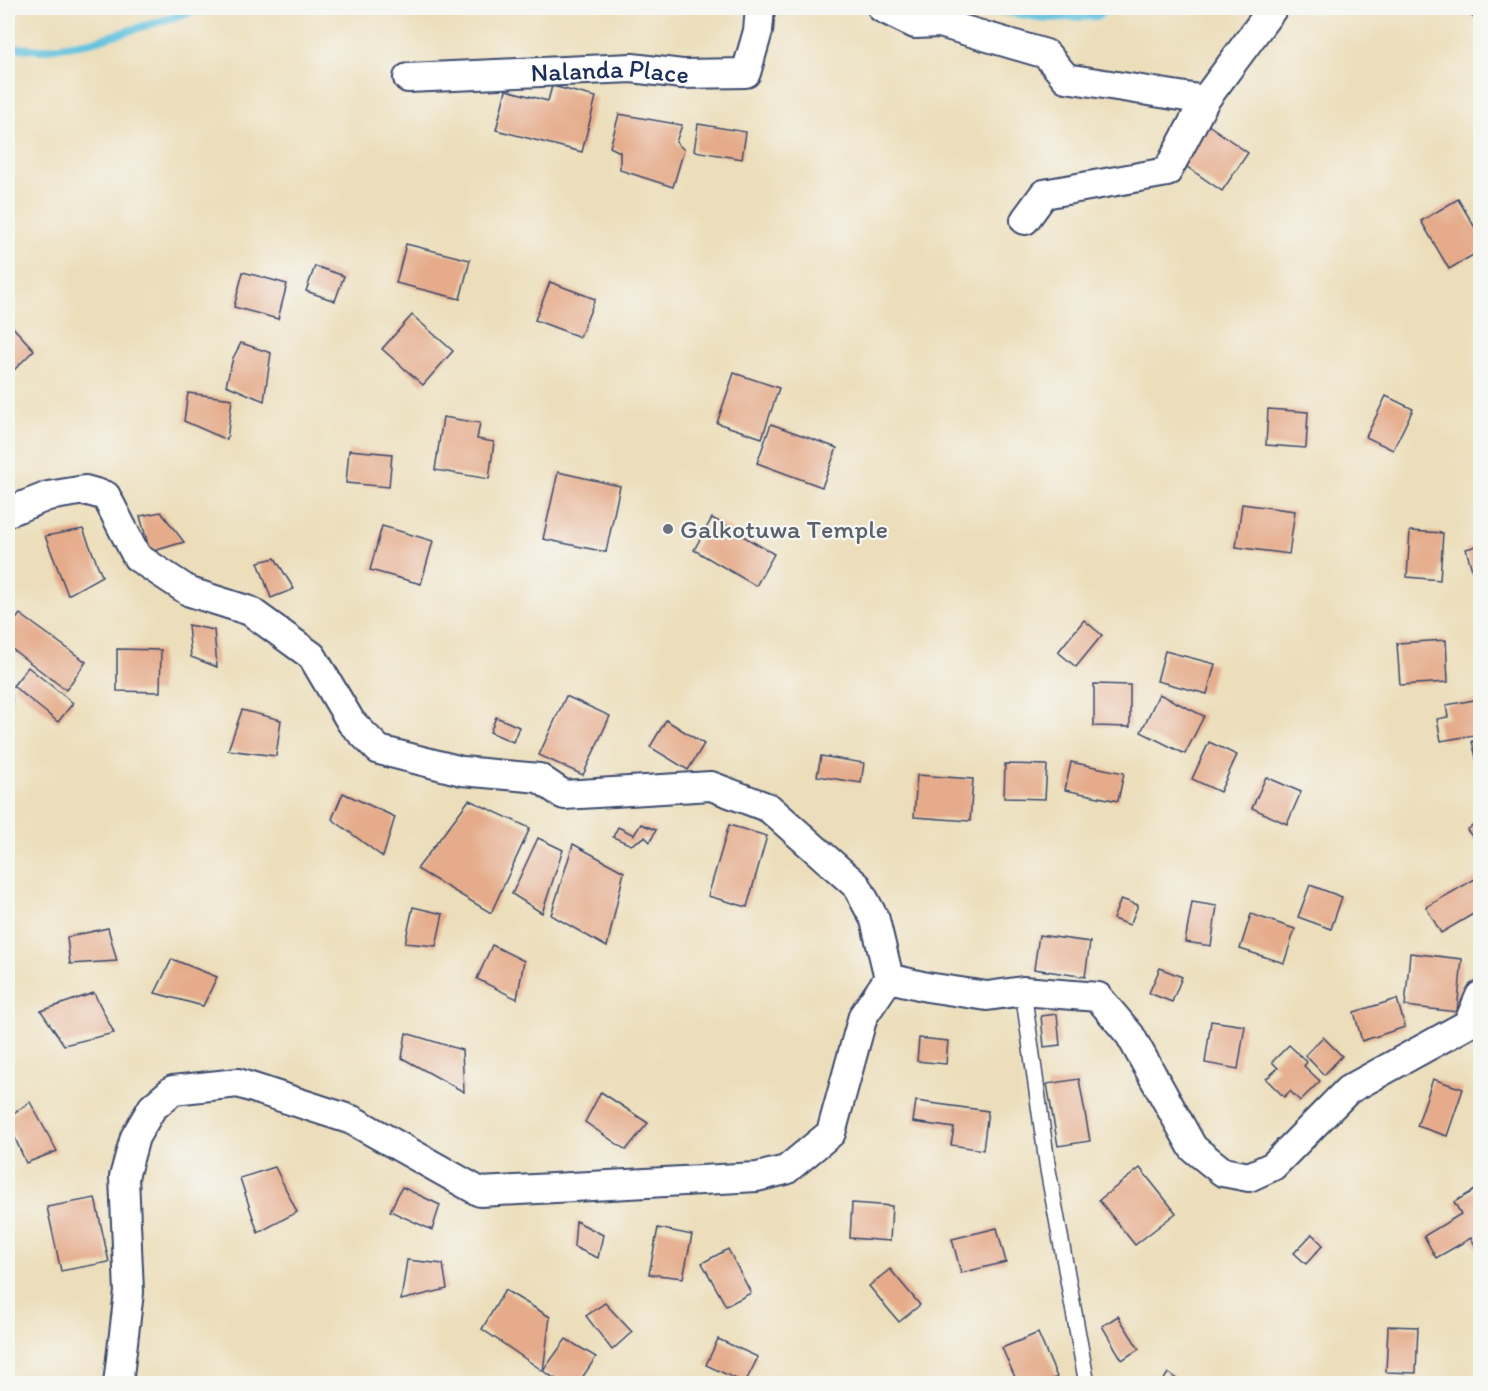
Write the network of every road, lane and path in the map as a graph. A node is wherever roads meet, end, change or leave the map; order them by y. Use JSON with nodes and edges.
{"nodes":[{"id":1,"x":760,"y":8,"type":"edge"},
{"id":2,"x":882,"y":8,"type":"edge"},
{"id":3,"x":1273,"y":8,"type":"edge"},
{"id":4,"x":408,"y":78,"type":"dead end"},
{"id":5,"x":1205,"y":100,"type":"junction"},
{"id":6,"x":1025,"y":220,"type":"dead end"},
{"id":7,"x":8,"y":512,"type":"edge"},
{"id":8,"x":889,"y":978,"type":"junction"},
{"id":9,"x":1023,"y":991,"type":"junction"},
{"id":10,"x":1480,"y":996,"type":"edge"},
{"id":11,"x":118,"y":1383,"type":"edge"},
{"id":12,"x":1087,"y":1383,"type":"edge"}],
"edges":[{"from":1,"to":4,"type":"street","name":"Nalanda Place"},
{"from":2,"to":5,"type":"street"},
{"from":3,"to":5,"type":"street"},
{"from":5,"to":6,"type":"street"},
{"from":7,"to":8,"type":"street"},
{"from":8,"to":9,"type":"street"},
{"from":8,"to":11,"type":"street"},
{"from":9,"to":10,"type":"street"},
{"from":9,"to":12,"type":"lane"}]}
